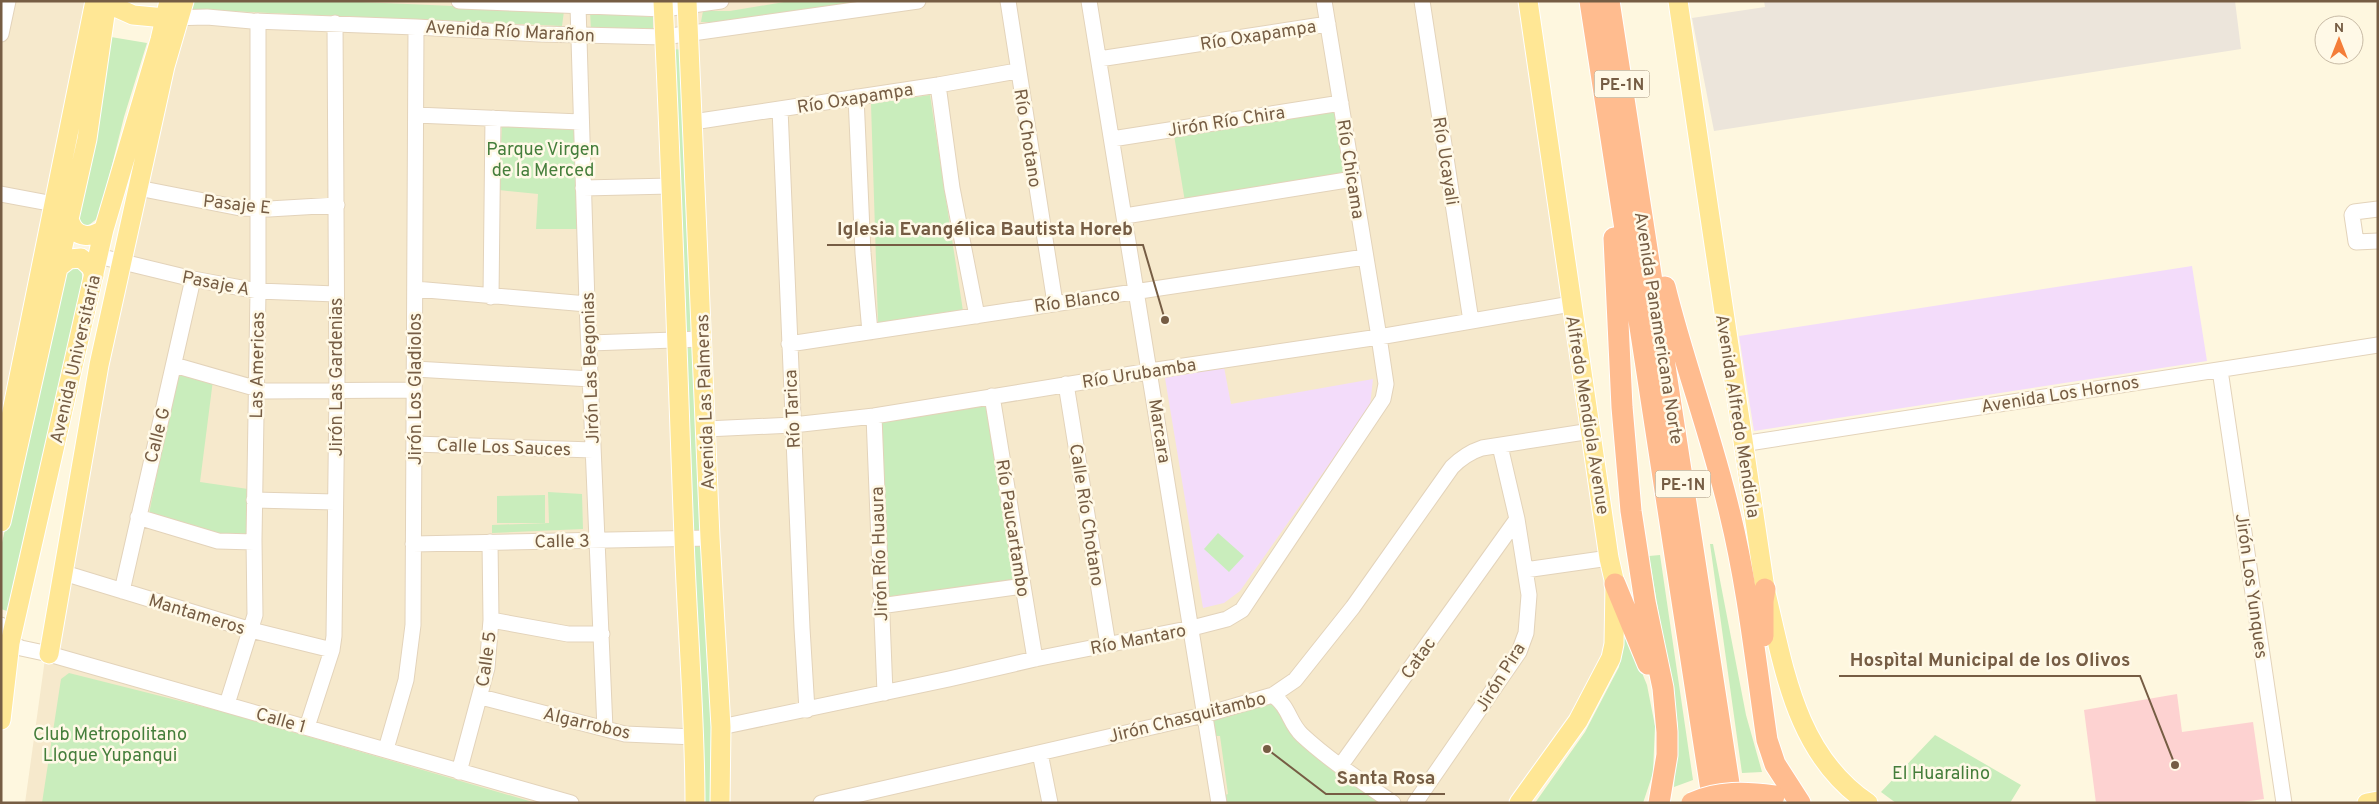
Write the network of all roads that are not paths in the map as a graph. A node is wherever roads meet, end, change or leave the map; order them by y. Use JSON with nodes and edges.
{"nodes":[{"id":1,"x":8,"y":1,"type":"edge"},
{"id":2,"x":459,"y":1,"type":"edge"},
{"id":3,"x":722,"y":1,"type":"edge"},
{"id":4,"x":918,"y":1,"type":"edge"},
{"id":5,"x":1008,"y":1,"type":"edge"},
{"id":6,"x":1089,"y":1,"type":"edge"},
{"id":7,"x":1324,"y":1,"type":"edge"},
{"id":8,"x":1422,"y":1,"type":"edge"},
{"id":9,"x":1528,"y":1,"type":"edge"},
{"id":10,"x":1590,"y":1,"type":"edge"},
{"id":11,"x":1609,"y":1,"type":"edge"},
{"id":12,"x":1678,"y":1,"type":"edge"},
{"id":13,"x":103,"y":2,"type":"edge"},
{"id":14,"x":687,"y":3,"type":"edge"},
{"id":15,"x":664,"y":5,"type":"edge"},
{"id":16,"x":578,"y":6,"type":"junction"},
{"id":17,"x":174,"y":9,"type":"edge"},
{"id":18,"x":258,"y":21,"type":"junction"},
{"id":19,"x":335,"y":23,"type":"junction"},
{"id":20,"x":1328,"y":24,"type":"junction"},
{"id":21,"x":416,"y":27,"type":"junction"},
{"id":22,"x":2,"y":31,"type":"edge"},
{"id":23,"x":688,"y":34,"type":"junction"},
{"id":24,"x":579,"y":35,"type":"junction"},
{"id":25,"x":664,"y":37,"type":"junction"},
{"id":26,"x":1099,"y":59,"type":"junction"},
{"id":27,"x":1017,"y":71,"type":"junction"},
{"id":28,"x":938,"y":85,"type":"junction"},
{"id":29,"x":856,"y":98,"type":"junction"},
{"id":30,"x":1340,"y":103,"type":"junction"},
{"id":31,"x":780,"y":109,"type":"junction"},
{"id":32,"x":416,"y":115,"type":"junction"},
{"id":33,"x":493,"y":118,"type":"junction"},
{"id":34,"x":581,"y":122,"type":"junction"},
{"id":35,"x":693,"y":122,"type":"junction"},
{"id":36,"x":141,"y":132,"type":"junction"},
{"id":37,"x":87,"y":139,"type":"junction"},
{"id":38,"x":1112,"y":139,"type":"junction"},
{"id":39,"x":1634,"y":166,"type":"junction"},
{"id":40,"x":1617,"y":178,"type":"junction"},
{"id":41,"x":1353,"y":179,"type":"junction"},
{"id":42,"x":671,"y":186,"type":"junction"},
{"id":43,"x":138,"y":188,"type":"junction"},
{"id":44,"x":584,"y":188,"type":"junction"},
{"id":45,"x":1,"y":194,"type":"edge"},
{"id":46,"x":54,"y":204,"type":"junction"},
{"id":47,"x":337,"y":205,"type":"junction"},
{"id":48,"x":258,"y":209,"type":"junction"},
{"id":49,"x":2378,"y":209,"type":"edge"},
{"id":50,"x":1124,"y":216,"type":"junction"},
{"id":51,"x":70,"y":222,"type":"junction"},
{"id":52,"x":104,"y":229,"type":"junction"},
{"id":53,"x":56,"y":240,"type":"junction"},
{"id":54,"x":2378,"y":241,"type":"edge"},
{"id":55,"x":1365,"y":257,"type":"junction"},
{"id":56,"x":122,"y":262,"type":"junction"},
{"id":57,"x":60,"y":266,"type":"junction"},
{"id":58,"x":96,"y":266,"type":"junction"},
{"id":59,"x":194,"y":279,"type":"junction"},
{"id":60,"x":415,"y":289,"type":"junction"},
{"id":61,"x":258,"y":291,"type":"junction"},
{"id":62,"x":1137,"y":292,"type":"junction"},
{"id":63,"x":336,"y":294,"type":"junction"},
{"id":64,"x":491,"y":296,"type":"junction"},
{"id":65,"x":1055,"y":303,"type":"junction"},
{"id":66,"x":587,"y":304,"type":"junction"},
{"id":67,"x":1571,"y":304,"type":"junction"},
{"id":68,"x":977,"y":316,"type":"junction"},
{"id":69,"x":1471,"y":321,"type":"junction"},
{"id":70,"x":870,"y":332,"type":"junction"},
{"id":71,"x":1379,"y":337,"type":"junction"},
{"id":72,"x":702,"y":339,"type":"junction"},
{"id":73,"x":678,"y":340,"type":"junction"},
{"id":74,"x":590,"y":343,"type":"junction"},
{"id":75,"x":789,"y":344,"type":"junction"},
{"id":76,"x":2378,"y":345,"type":"edge"},
{"id":77,"x":174,"y":365,"type":"junction"},
{"id":78,"x":415,"y":370,"type":"junction"},
{"id":79,"x":2220,"y":370,"type":"junction"},
{"id":80,"x":1150,"y":371,"type":"junction"},
{"id":81,"x":591,"y":379,"type":"junction"},
{"id":82,"x":1066,"y":384,"type":"junction"},
{"id":83,"x":256,"y":389,"type":"junction"},
{"id":84,"x":337,"y":390,"type":"junction"},
{"id":85,"x":414,"y":390,"type":"junction"},
{"id":86,"x":992,"y":396,"type":"junction"},
{"id":87,"x":874,"y":416,"type":"junction"},
{"id":88,"x":793,"y":425,"type":"junction"},
{"id":89,"x":706,"y":429,"type":"junction"},
{"id":90,"x":1590,"y":431,"type":"junction"},
{"id":91,"x":415,"y":444,"type":"junction"},
{"id":92,"x":1742,"y":444,"type":"junction"},
{"id":93,"x":3,"y":446,"type":"edge"},
{"id":94,"x":1500,"y":446,"type":"junction"},
{"id":95,"x":593,"y":450,"type":"junction"},
{"id":96,"x":1,"y":466,"type":"edge"},
{"id":97,"x":254,"y":500,"type":"junction"},
{"id":98,"x":335,"y":502,"type":"junction"},
{"id":99,"x":138,"y":517,"type":"junction"},
{"id":100,"x":1517,"y":519,"type":"junction"},
{"id":101,"x":1,"y":522,"type":"edge"},
{"id":102,"x":710,"y":538,"type":"junction"},
{"id":103,"x":684,"y":539,"type":"junction"},
{"id":104,"x":597,"y":540,"type":"junction"},
{"id":105,"x":254,"y":542,"type":"junction"},
{"id":106,"x":490,"y":542,"type":"junction"},
{"id":107,"x":413,"y":544,"type":"junction"},
{"id":108,"x":1494,"y":551,"type":"junction"},
{"id":109,"x":1609,"y":558,"type":"junction"},
{"id":110,"x":1524,"y":565,"type":"junction"},
{"id":111,"x":64,"y":574,"type":"junction"},
{"id":112,"x":1615,"y":584,"type":"junction"},
{"id":113,"x":1023,"y":586,"type":"junction"},
{"id":114,"x":1765,"y":589,"type":"junction"},
{"id":115,"x":122,"y":592,"type":"junction"},
{"id":116,"x":880,"y":606,"type":"junction"},
{"id":117,"x":491,"y":620,"type":"junction"},
{"id":118,"x":1,"y":625,"type":"edge"},
{"id":119,"x":1192,"y":628,"type":"junction"},
{"id":120,"x":252,"y":630,"type":"junction"},
{"id":121,"x":602,"y":634,"type":"junction"},
{"id":122,"x":10,"y":643,"type":"junction"},
{"id":123,"x":1108,"y":645,"type":"junction"},
{"id":124,"x":332,"y":650,"type":"junction"},
{"id":125,"x":49,"y":654,"type":"junction"},
{"id":126,"x":1035,"y":659,"type":"junction"},
{"id":127,"x":1663,"y":688,"type":"junction"},
{"id":128,"x":885,"y":693,"type":"junction"},
{"id":129,"x":1760,"y":694,"type":"junction"},
{"id":130,"x":1272,"y":696,"type":"junction"},
{"id":131,"x":481,"y":697,"type":"junction"},
{"id":132,"x":227,"y":704,"type":"junction"},
{"id":133,"x":807,"y":710,"type":"junction"},
{"id":134,"x":1204,"y":715,"type":"junction"},
{"id":135,"x":1,"y":720,"type":"edge"},
{"id":136,"x":721,"y":727,"type":"junction"},
{"id":137,"x":307,"y":728,"type":"junction"},
{"id":138,"x":605,"y":730,"type":"junction"},
{"id":139,"x":695,"y":737,"type":"junction"},
{"id":140,"x":386,"y":749,"type":"junction"},
{"id":141,"x":1040,"y":753,"type":"junction"},
{"id":142,"x":1341,"y":765,"type":"junction"},
{"id":143,"x":459,"y":772,"type":"junction"},
{"id":144,"x":1783,"y":799,"type":"edge"},
{"id":145,"x":2378,"y":801,"type":"edge"},
{"id":146,"x":571,"y":803,"type":"edge"},
{"id":147,"x":696,"y":803,"type":"edge"},
{"id":148,"x":720,"y":803,"type":"edge"},
{"id":149,"x":821,"y":803,"type":"edge"},
{"id":150,"x":1050,"y":803,"type":"edge"},
{"id":151,"x":1219,"y":803,"type":"edge"},
{"id":152,"x":1393,"y":803,"type":"edge"},
{"id":153,"x":1415,"y":803,"type":"edge"},
{"id":154,"x":1520,"y":803,"type":"edge"},
{"id":155,"x":1659,"y":803,"type":"edge"},
{"id":156,"x":1692,"y":803,"type":"edge"},
{"id":157,"x":1713,"y":803,"type":"edge"},
{"id":158,"x":1732,"y":803,"type":"edge"},
{"id":159,"x":1800,"y":803,"type":"edge"},
{"id":160,"x":1868,"y":803,"type":"edge"},
{"id":161,"x":2284,"y":803,"type":"edge"},
{"id":162,"x":2367,"y":803,"type":"edge"}],
"edges":[{"from":1,"to":22,"type":"street"},
{"from":2,"to":16,"type":"street","name":"Avenida Río Marañon"},
{"from":3,"to":14,"type":"street","name":"Avenida Río Marañon"},
{"from":4,"to":23,"type":"street","name":"Avenida Río Marañon"},
{"from":5,"to":27,"type":"street","name":"Río Chotano"},
{"from":6,"to":26,"type":"street","name":"Marcara"},
{"from":7,"to":20,"type":"street","name":"Río Chicama"},
{"from":8,"to":69,"type":"street","name":"Río Ucayali"},
{"from":9,"to":67,"type":"main road","name":"Alfredo Mendiola Avenue"},
{"from":10,"to":40,"type":"highway","name":"Avenida Panamericana Norte","number":"PE-1N"},
{"from":11,"to":39,"type":"highway","name":"Avenida Panamericana Norte","number":"PE-1N"},
{"from":12,"to":92,"type":"main road","name":"Avenida Alfredo Mendiola"},
{"from":13,"to":17,"type":"main road","name":"Avenida Río Marañon"},
{"from":13,"to":37,"type":"main road","name":"Avenida Universitaria"},
{"from":13,"to":46,"type":"main road","name":"Avenida Universitaria"},
{"from":14,"to":15,"type":"street","name":"Avenida Río Marañon"},
{"from":14,"to":23,"type":"main road","name":"Avenida Las Palmeras"},
{"from":15,"to":16,"type":"street","name":"Avenida Río Marañon"},
{"from":15,"to":25,"type":"main road","name":"Avenida Las Palmeras"},
{"from":16,"to":24,"type":"street","name":"Jirón Las Begonias"},
{"from":17,"to":18,"type":"street","name":"Avenida Río Marañon"},
{"from":17,"to":36,"type":"main road","name":"Avenida Universitaria"},
{"from":18,"to":19,"type":"street","name":"Avenida Río Marañon"},
{"from":18,"to":48,"type":"street","name":"Las Americas"},
{"from":19,"to":21,"type":"street","name":"Avenida Río Marañon"},
{"from":19,"to":47,"type":"street","name":"Jirón Las Gardenias"},
{"from":20,"to":26,"type":"street","name":"Río Oxapampa"},
{"from":20,"to":30,"type":"street","name":"Río Chicama"},
{"from":21,"to":24,"type":"street","name":"Avenida Río Marañon"},
{"from":21,"to":32,"type":"street","name":"Jirón Los Gladiolos"},
{"from":23,"to":25,"type":"street","name":"Avenida Río Marañon"},
{"from":23,"to":35,"type":"main road","name":"Avenida Las Palmeras"},
{"from":24,"to":25,"type":"street","name":"Avenida Río Marañon"},
{"from":24,"to":34,"type":"street","name":"Jirón Las Begonias"},
{"from":25,"to":42,"type":"main road","name":"Avenida Las Palmeras"},
{"from":26,"to":38,"type":"street","name":"Marcara"},
{"from":27,"to":28,"type":"street","name":"Río Oxapampa"},
{"from":27,"to":65,"type":"street","name":"Río Chotano"},
{"from":28,"to":29,"type":"street","name":"Río Oxapampa"},
{"from":28,"to":68,"type":"street"},
{"from":29,"to":31,"type":"street","name":"Río Oxapampa"},
{"from":29,"to":70,"type":"street"},
{"from":30,"to":38,"type":"street","name":"Jirón Río Chira"},
{"from":30,"to":41,"type":"street","name":"Río Chicama"},
{"from":31,"to":35,"type":"street","name":"Río Oxapampa"},
{"from":31,"to":75,"type":"street","name":"Río Tarica"},
{"from":32,"to":33,"type":"street"},
{"from":32,"to":60,"type":"street","name":"Jirón Los Gladiolos"},
{"from":33,"to":34,"type":"street"},
{"from":33,"to":64,"type":"street"},
{"from":34,"to":44,"type":"street","name":"Jirón Las Begonias"},
{"from":35,"to":72,"type":"main road","name":"Avenida Las Palmeras"},
{"from":36,"to":43,"type":"main road","name":"Avenida Universitaria"},
{"from":36,"to":52,"type":"main road","name":"Avenida Universitaria"},
{"from":37,"to":46,"type":"main road"},
{"from":37,"to":51,"type":"main road","name":"Avenida Universitaria"},
{"from":38,"to":50,"type":"street","name":"Marcara"},
{"from":39,"to":129,"type":"highway"},
{"from":39,"to":158,"type":"highway","name":"Avenida Panamericana Norte","number":"PE-1N"},
{"from":40,"to":127,"type":"highway"},
{"from":40,"to":157,"type":"highway","name":"Avenida Panamericana Norte","number":"PE-1N"},
{"from":41,"to":50,"type":"street"},
{"from":41,"to":55,"type":"street","name":"Río Chicama"},
{"from":42,"to":44,"type":"street"},
{"from":42,"to":73,"type":"main road","name":"Avenida Las Palmeras"},
{"from":43,"to":48,"type":"street","name":"Pasaje E"},
{"from":43,"to":56,"type":"main road","name":"Avenida Universitaria"},
{"from":44,"to":66,"type":"street","name":"Jirón Las Begonias"},
{"from":45,"to":46,"type":"street"},
{"from":46,"to":53,"type":"main road","name":"Avenida Universitaria"},
{"from":47,"to":48,"type":"street","name":"Pasaje E"},
{"from":47,"to":63,"type":"street","name":"Jirón Las Gardenias"},
{"from":48,"to":61,"type":"street","name":"Las Americas"},
{"from":49,"to":54,"type":"street"},
{"from":50,"to":62,"type":"street","name":"Marcara"},
{"from":51,"to":52,"type":"main road"},
{"from":51,"to":53,"type":"main road","name":"Avenida Universitaria"},
{"from":52,"to":58,"type":"main road","name":"Avenida Universitaria"},
{"from":53,"to":57,"type":"main road","name":"Avenida Universitaria"},
{"from":53,"to":93,"type":"main road","name":"Avenida Universitaria"},
{"from":55,"to":62,"type":"street","name":"Río Blanco"},
{"from":55,"to":71,"type":"street","name":"Río Chicama"},
{"from":56,"to":58,"type":"street","name":"Pasaje A"},
{"from":56,"to":59,"type":"street","name":"Pasaje A"},
{"from":56,"to":111,"type":"main road","name":"Avenida Universitaria"},
{"from":57,"to":58,"type":"main road"},
{"from":57,"to":101,"type":"main road","name":"Avenida Universitaria"},
{"from":58,"to":122,"type":"main road","name":"Avenida Universitaria"},
{"from":59,"to":61,"type":"street","name":"Pasaje A"},
{"from":59,"to":77,"type":"street","name":"Calle G"},
{"from":60,"to":64,"type":"street"},
{"from":60,"to":78,"type":"street","name":"Jirón Los Gladiolos"},
{"from":61,"to":63,"type":"street","name":"Pasaje A"},
{"from":61,"to":83,"type":"street","name":"Las Americas"},
{"from":62,"to":65,"type":"street","name":"Río Blanco"},
{"from":62,"to":80,"type":"street","name":"Marcara"},
{"from":63,"to":84,"type":"street","name":"Jirón Las Gardenias"},
{"from":64,"to":66,"type":"street"},
{"from":65,"to":68,"type":"street","name":"Río Blanco"},
{"from":66,"to":74,"type":"street","name":"Jirón Las Begonias"},
{"from":67,"to":69,"type":"street","name":"Río Urubamba"},
{"from":67,"to":90,"type":"main road","name":"Alfredo Mendiola Avenue"},
{"from":68,"to":70,"type":"street","name":"Río Blanco"},
{"from":69,"to":71,"type":"street","name":"Río Urubamba"},
{"from":70,"to":75,"type":"street","name":"Río Blanco"},
{"from":71,"to":80,"type":"street","name":"Río Urubamba"},
{"from":71,"to":119,"type":"street","name":"Río Mantaro"},
{"from":72,"to":73,"type":"street"},
{"from":72,"to":89,"type":"main road","name":"Avenida Las Palmeras"},
{"from":73,"to":74,"type":"street"},
{"from":73,"to":103,"type":"main road","name":"Avenida Las Palmeras"},
{"from":74,"to":81,"type":"street","name":"Jirón Las Begonias"},
{"from":75,"to":88,"type":"street","name":"Río Tarica"},
{"from":76,"to":79,"type":"street","name":"Avenida Los Hornos"},
{"from":77,"to":83,"type":"street"},
{"from":77,"to":99,"type":"street","name":"Calle G"},
{"from":78,"to":81,"type":"street"},
{"from":78,"to":85,"type":"street","name":"Jirón Los Gladiolos"},
{"from":79,"to":92,"type":"street","name":"Avenida Los Hornos"},
{"from":79,"to":161,"type":"street","name":"Jirón Los Yunques"},
{"from":80,"to":82,"type":"street","name":"Río Urubamba"},
{"from":80,"to":119,"type":"street","name":"Marcara"},
{"from":81,"to":95,"type":"street","name":"Jirón Las Begonias"},
{"from":82,"to":86,"type":"street","name":"Río Urubamba"},
{"from":82,"to":123,"type":"street","name":"Calle Río Chotano"},
{"from":83,"to":84,"type":"street"},
{"from":83,"to":97,"type":"street","name":"Las Americas"},
{"from":84,"to":85,"type":"street"},
{"from":84,"to":98,"type":"street","name":"Jirón Las Gardenias"},
{"from":85,"to":91,"type":"street","name":"Jirón Los Gladiolos"},
{"from":86,"to":87,"type":"street","name":"Río Urubamba"},
{"from":86,"to":113,"type":"street","name":"Río Paucartambo"},
{"from":87,"to":88,"type":"street","name":"Río Urubamba"},
{"from":87,"to":116,"type":"street","name":"Jirón Río Huaura"},
{"from":88,"to":89,"type":"street","name":"Río Urubamba"},
{"from":88,"to":133,"type":"street","name":"Río Tarica"},
{"from":89,"to":102,"type":"main road","name":"Avenida Las Palmeras"},
{"from":90,"to":94,"type":"street","name":"Jirón Chasquitambo"},
{"from":90,"to":109,"type":"main road","name":"Alfredo Mendiola Avenue"},
{"from":91,"to":95,"type":"street","name":"Calle Los Sauces"},
{"from":91,"to":107,"type":"street","name":"Jirón Los Gladiolos"},
{"from":92,"to":114,"type":"main road","name":"Avenida Alfredo Mendiola"},
{"from":93,"to":96,"type":"main road","name":"Avenida Universitaria"},
{"from":94,"to":100,"type":"street","name":"Jirón Pira"},
{"from":94,"to":130,"type":"street","name":"Jirón Chasquitambo"},
{"from":95,"to":104,"type":"street","name":"Jirón Las Begonias"},
{"from":97,"to":98,"type":"street"},
{"from":97,"to":105,"type":"street","name":"Las Americas"},
{"from":98,"to":124,"type":"street","name":"Jirón Las Gardenias"},
{"from":99,"to":105,"type":"street"},
{"from":99,"to":115,"type":"street","name":"Calle G"},
{"from":100,"to":108,"type":"street","name":"Catac"},
{"from":100,"to":110,"type":"street","name":"Jirón Pira"},
{"from":102,"to":103,"type":"street","name":"Calle 3"},
{"from":102,"to":136,"type":"main road","name":"Avenida Las Palmeras"},
{"from":103,"to":104,"type":"street","name":"Calle 3"},
{"from":103,"to":139,"type":"main road","name":"Avenida Las Palmeras"},
{"from":104,"to":106,"type":"street","name":"Calle 3"},
{"from":104,"to":121,"type":"street","name":"Jirón Las Begonias"},
{"from":105,"to":120,"type":"street","name":"Las Americas"},
{"from":106,"to":107,"type":"street","name":"Calle 3"},
{"from":106,"to":117,"type":"street","name":"Calle 5"},
{"from":107,"to":140,"type":"street","name":"Jirón Los Gladiolos"},
{"from":108,"to":110,"type":"street"},
{"from":108,"to":142,"type":"street","name":"Catac"},
{"from":109,"to":110,"type":"street"},
{"from":109,"to":112,"type":"main road","name":"Alfredo Mendiola Avenue"},
{"from":110,"to":153,"type":"street","name":"Jirón Pira"},
{"from":111,"to":115,"type":"street","name":"Mantameros"},
{"from":111,"to":125,"type":"main road","name":"Avenida Universitaria"},
{"from":112,"to":127,"type":"highway"},
{"from":112,"to":154,"type":"main road","name":"Alfredo Mendiola Avenue"},
{"from":113,"to":116,"type":"street"},
{"from":113,"to":126,"type":"street","name":"Río Paucartambo"},
{"from":114,"to":129,"type":"highway"},
{"from":114,"to":160,"type":"main road","name":"Avenida Alfredo Mendiola"},
{"from":115,"to":120,"type":"street","name":"Mantameros"},
{"from":116,"to":128,"type":"street","name":"Jirón Río Huaura"},
{"from":117,"to":121,"type":"street"},
{"from":117,"to":131,"type":"street","name":"Calle 5"},
{"from":118,"to":122,"type":"street"},
{"from":119,"to":123,"type":"street","name":"Río Mantaro"},
{"from":119,"to":134,"type":"street","name":"Marcara"},
{"from":120,"to":124,"type":"street","name":"Mantameros"},
{"from":120,"to":132,"type":"street","name":"Las Americas"},
{"from":121,"to":138,"type":"street","name":"Jirón Las Begonias"},
{"from":122,"to":125,"type":"street","name":"Calle 1"},
{"from":122,"to":135,"type":"main road","name":"Avenida Universitaria"},
{"from":123,"to":126,"type":"street","name":"Río Mantaro"},
{"from":124,"to":137,"type":"street","name":"Jirón Las Gardenias"},
{"from":125,"to":132,"type":"street","name":"Calle 1"},
{"from":126,"to":128,"type":"street","name":"Río Mantaro"},
{"from":127,"to":155,"type":"highway"},
{"from":128,"to":133,"type":"street","name":"Río Mantaro"},
{"from":129,"to":159,"type":"highway"},
{"from":130,"to":134,"type":"street","name":"Jirón Chasquitambo"},
{"from":130,"to":142,"type":"street"},
{"from":131,"to":138,"type":"street","name":"Algarrobos"},
{"from":131,"to":143,"type":"street","name":"Calle 5"},
{"from":132,"to":137,"type":"street","name":"Calle 1"},
{"from":133,"to":136,"type":"street","name":"Río Mantaro"},
{"from":134,"to":141,"type":"street","name":"Jirón Chasquitambo"},
{"from":134,"to":151,"type":"street","name":"Marcara"},
{"from":136,"to":148,"type":"main road","name":"Avenida Las Palmeras"},
{"from":137,"to":140,"type":"street","name":"Calle 1"},
{"from":138,"to":139,"type":"street","name":"Algarrobos"},
{"from":139,"to":147,"type":"main road","name":"Avenida Las Palmeras"},
{"from":140,"to":143,"type":"street","name":"Calle 1"},
{"from":141,"to":149,"type":"street","name":"Jirón Chasquitambo"},
{"from":141,"to":150,"type":"street"},
{"from":142,"to":152,"type":"street"},
{"from":143,"to":146,"type":"street","name":"Calle 1"},
{"from":144,"to":156,"type":"highway","bridge":true},
{"from":145,"to":162,"type":"main road"}]}
